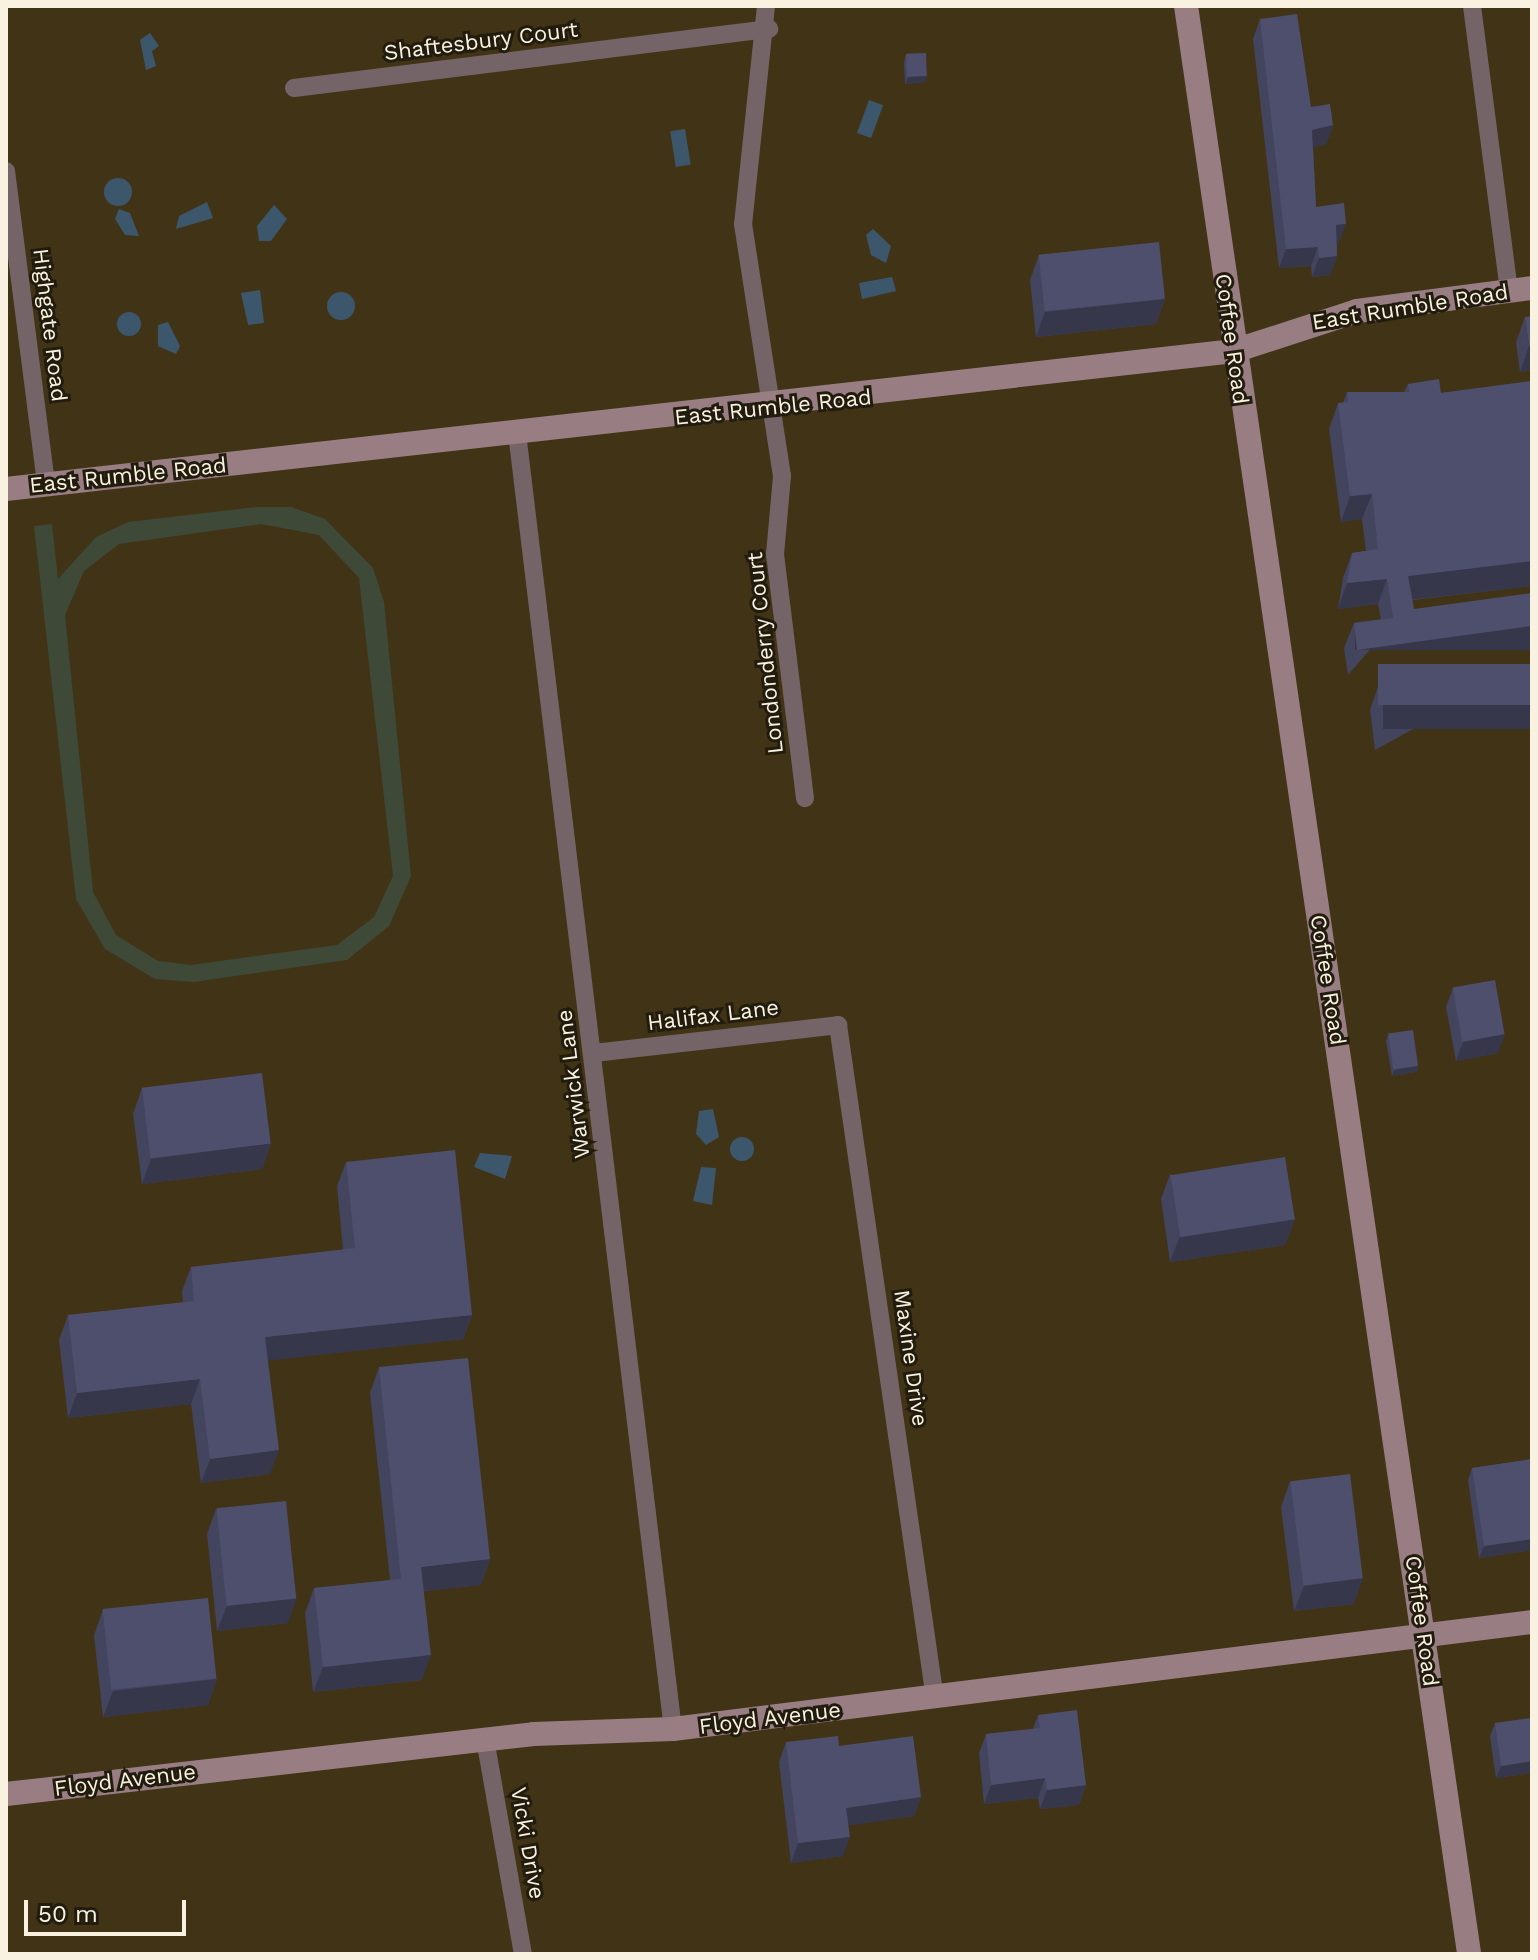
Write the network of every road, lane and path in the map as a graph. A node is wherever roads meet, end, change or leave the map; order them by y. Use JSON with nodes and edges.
{"nodes":[{"id":1,"x":766,"y":6,"type":"edge"},
{"id":2,"x":1186,"y":6,"type":"edge"},
{"id":3,"x":1472,"y":6,"type":"edge"},
{"id":4,"x":769,"y":29,"type":"junction"},
{"id":5,"x":294,"y":88,"type":"dead end"},
{"id":6,"x":6,"y":171,"type":"edge"},
{"id":7,"x":1521,"y":290,"type":"edge"},
{"id":8,"x":1234,"y":351,"type":"junction"},
{"id":9,"x":771,"y":408,"type":"junction"},
{"id":10,"x":517,"y":433,"type":"junction"},
{"id":11,"x":46,"y":484,"type":"junction"},
{"id":12,"x":6,"y":489,"type":"edge"},
{"id":13,"x":805,"y":798,"type":"dead end"},
{"id":14,"x":838,"y":1025,"type":"joint"},
{"id":15,"x":594,"y":1053,"type":"junction"},
{"id":16,"x":1532,"y":1622,"type":"edge"},
{"id":17,"x":1423,"y":1634,"type":"junction"},
{"id":18,"x":935,"y":1699,"type":"junction"},
{"id":19,"x":673,"y":1729,"type":"junction"},
{"id":20,"x":485,"y":1739,"type":"junction"},
{"id":21,"x":6,"y":1794,"type":"edge"},
{"id":22,"x":523,"y":1954,"type":"edge"},
{"id":23,"x":1469,"y":1954,"type":"edge"}],
"edges":[{"from":1,"to":4,"type":"street","name":"Londonderry Court"},
{"from":2,"to":8,"type":"street","name":"Coffee Road"},
{"from":3,"to":7,"type":"street"},
{"from":4,"to":5,"type":"street","name":"Shaftesbury Court"},
{"from":4,"to":9,"type":"street","name":"Londonderry Court"},
{"from":6,"to":11,"type":"street","name":"Highgate Road"},
{"from":7,"to":8,"type":"street","name":"East Rumble Road"},
{"from":8,"to":9,"type":"street","name":"East Rumble Road"},
{"from":8,"to":17,"type":"street","name":"Coffee Road"},
{"from":9,"to":10,"type":"street","name":"East Rumble Road"},
{"from":9,"to":13,"type":"street","name":"Londonderry Court"},
{"from":10,"to":11,"type":"street","name":"East Rumble Road"},
{"from":10,"to":15,"type":"street","name":"Warwick Lane"},
{"from":11,"to":12,"type":"street","name":"East Rumble Road"},
{"from":14,"to":15,"type":"street","name":"Halifax Lane"},
{"from":14,"to":18,"type":"street","name":"Maxine Drive"},
{"from":15,"to":19,"type":"street","name":"Warwick Lane"},
{"from":16,"to":17,"type":"street","name":"Floyd Avenue"},
{"from":17,"to":18,"type":"street","name":"Floyd Avenue"},
{"from":17,"to":23,"type":"street","name":"Coffee Road"},
{"from":18,"to":19,"type":"street","name":"Floyd Avenue"},
{"from":19,"to":20,"type":"street","name":"Floyd Avenue"},
{"from":20,"to":21,"type":"street","name":"Floyd Avenue"},
{"from":20,"to":22,"type":"street","name":"Vicki Drive"}]}
